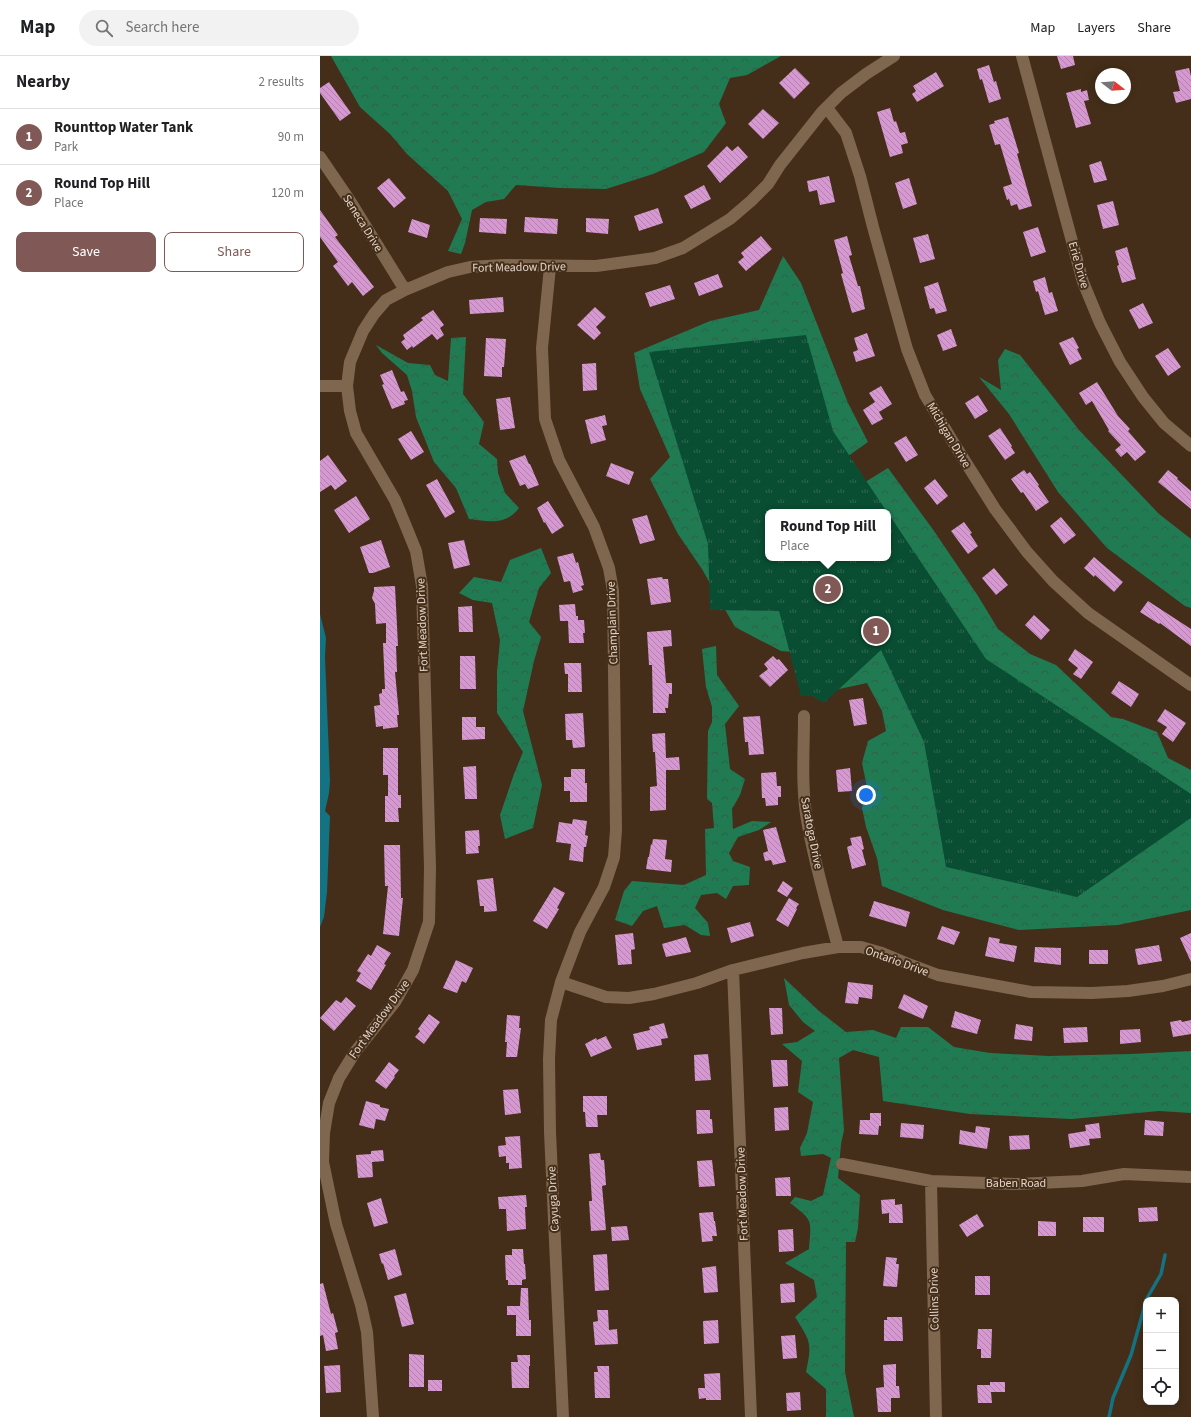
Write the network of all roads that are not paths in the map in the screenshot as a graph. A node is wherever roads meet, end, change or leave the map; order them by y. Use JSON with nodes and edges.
{"nodes":[{"id":1,"x":894,"y":56,"type":"edge"},
{"id":2,"x":1022,"y":56,"type":"edge"},
{"id":3,"x":827,"y":108,"type":"junction"},
{"id":4,"x":320,"y":156,"type":"edge"},
{"id":5,"x":550,"y":266,"type":"junction"},
{"id":6,"x":404,"y":290,"type":"junction"},
{"id":7,"x":320,"y":386,"type":"edge"},
{"id":8,"x":347,"y":386,"type":"junction"},
{"id":9,"x":1191,"y":446,"type":"edge"},
{"id":10,"x":1191,"y":685,"type":"edge"},
{"id":11,"x":804,"y":716,"type":"dead end"},
{"id":12,"x":838,"y":947,"type":"junction"},
{"id":13,"x":733,"y":970,"type":"junction"},
{"id":14,"x":1191,"y":979,"type":"edge"},
{"id":15,"x":561,"y":982,"type":"junction"},
{"id":16,"x":842,"y":1164,"type":"dead end"},
{"id":17,"x":1191,"y":1177,"type":"edge"},
{"id":18,"x":931,"y":1180,"type":"junction"},
{"id":19,"x":373,"y":1417,"type":"edge"},
{"id":20,"x":563,"y":1417,"type":"edge"},
{"id":21,"x":751,"y":1417,"type":"edge"},
{"id":22,"x":936,"y":1417,"type":"edge"}],
"edges":[{"from":1,"to":3,"type":"street","name":"Fort Meadow Drive"},
{"from":2,"to":9,"type":"street","name":"Erie Drive"},
{"from":3,"to":5,"type":"street","name":"Fort Meadow Drive"},
{"from":3,"to":10,"type":"street","name":"Michigan Drive"},
{"from":4,"to":6,"type":"street","name":"Seneca Drive"},
{"from":5,"to":6,"type":"street","name":"Fort Meadow Drive"},
{"from":5,"to":15,"type":"street","name":"Champlain Drive"},
{"from":6,"to":8,"type":"street","name":"Fort Meadow Drive"},
{"from":7,"to":8,"type":"street"},
{"from":8,"to":19,"type":"street","name":"Fort Meadow Drive"},
{"from":11,"to":12,"type":"street","name":"Saratoga Drive"},
{"from":12,"to":13,"type":"street","name":"Ontario Drive"},
{"from":12,"to":14,"type":"street","name":"Ontario Drive"},
{"from":13,"to":15,"type":"street","name":"Ontario Drive"},
{"from":13,"to":21,"type":"street","name":"Fort Meadow Drive"},
{"from":15,"to":20,"type":"street","name":"Cayuga Drive"},
{"from":16,"to":18,"type":"street","name":"Baben Road"},
{"from":17,"to":18,"type":"street","name":"Baben Road"},
{"from":18,"to":22,"type":"street","name":"Collins Drive"}]}
